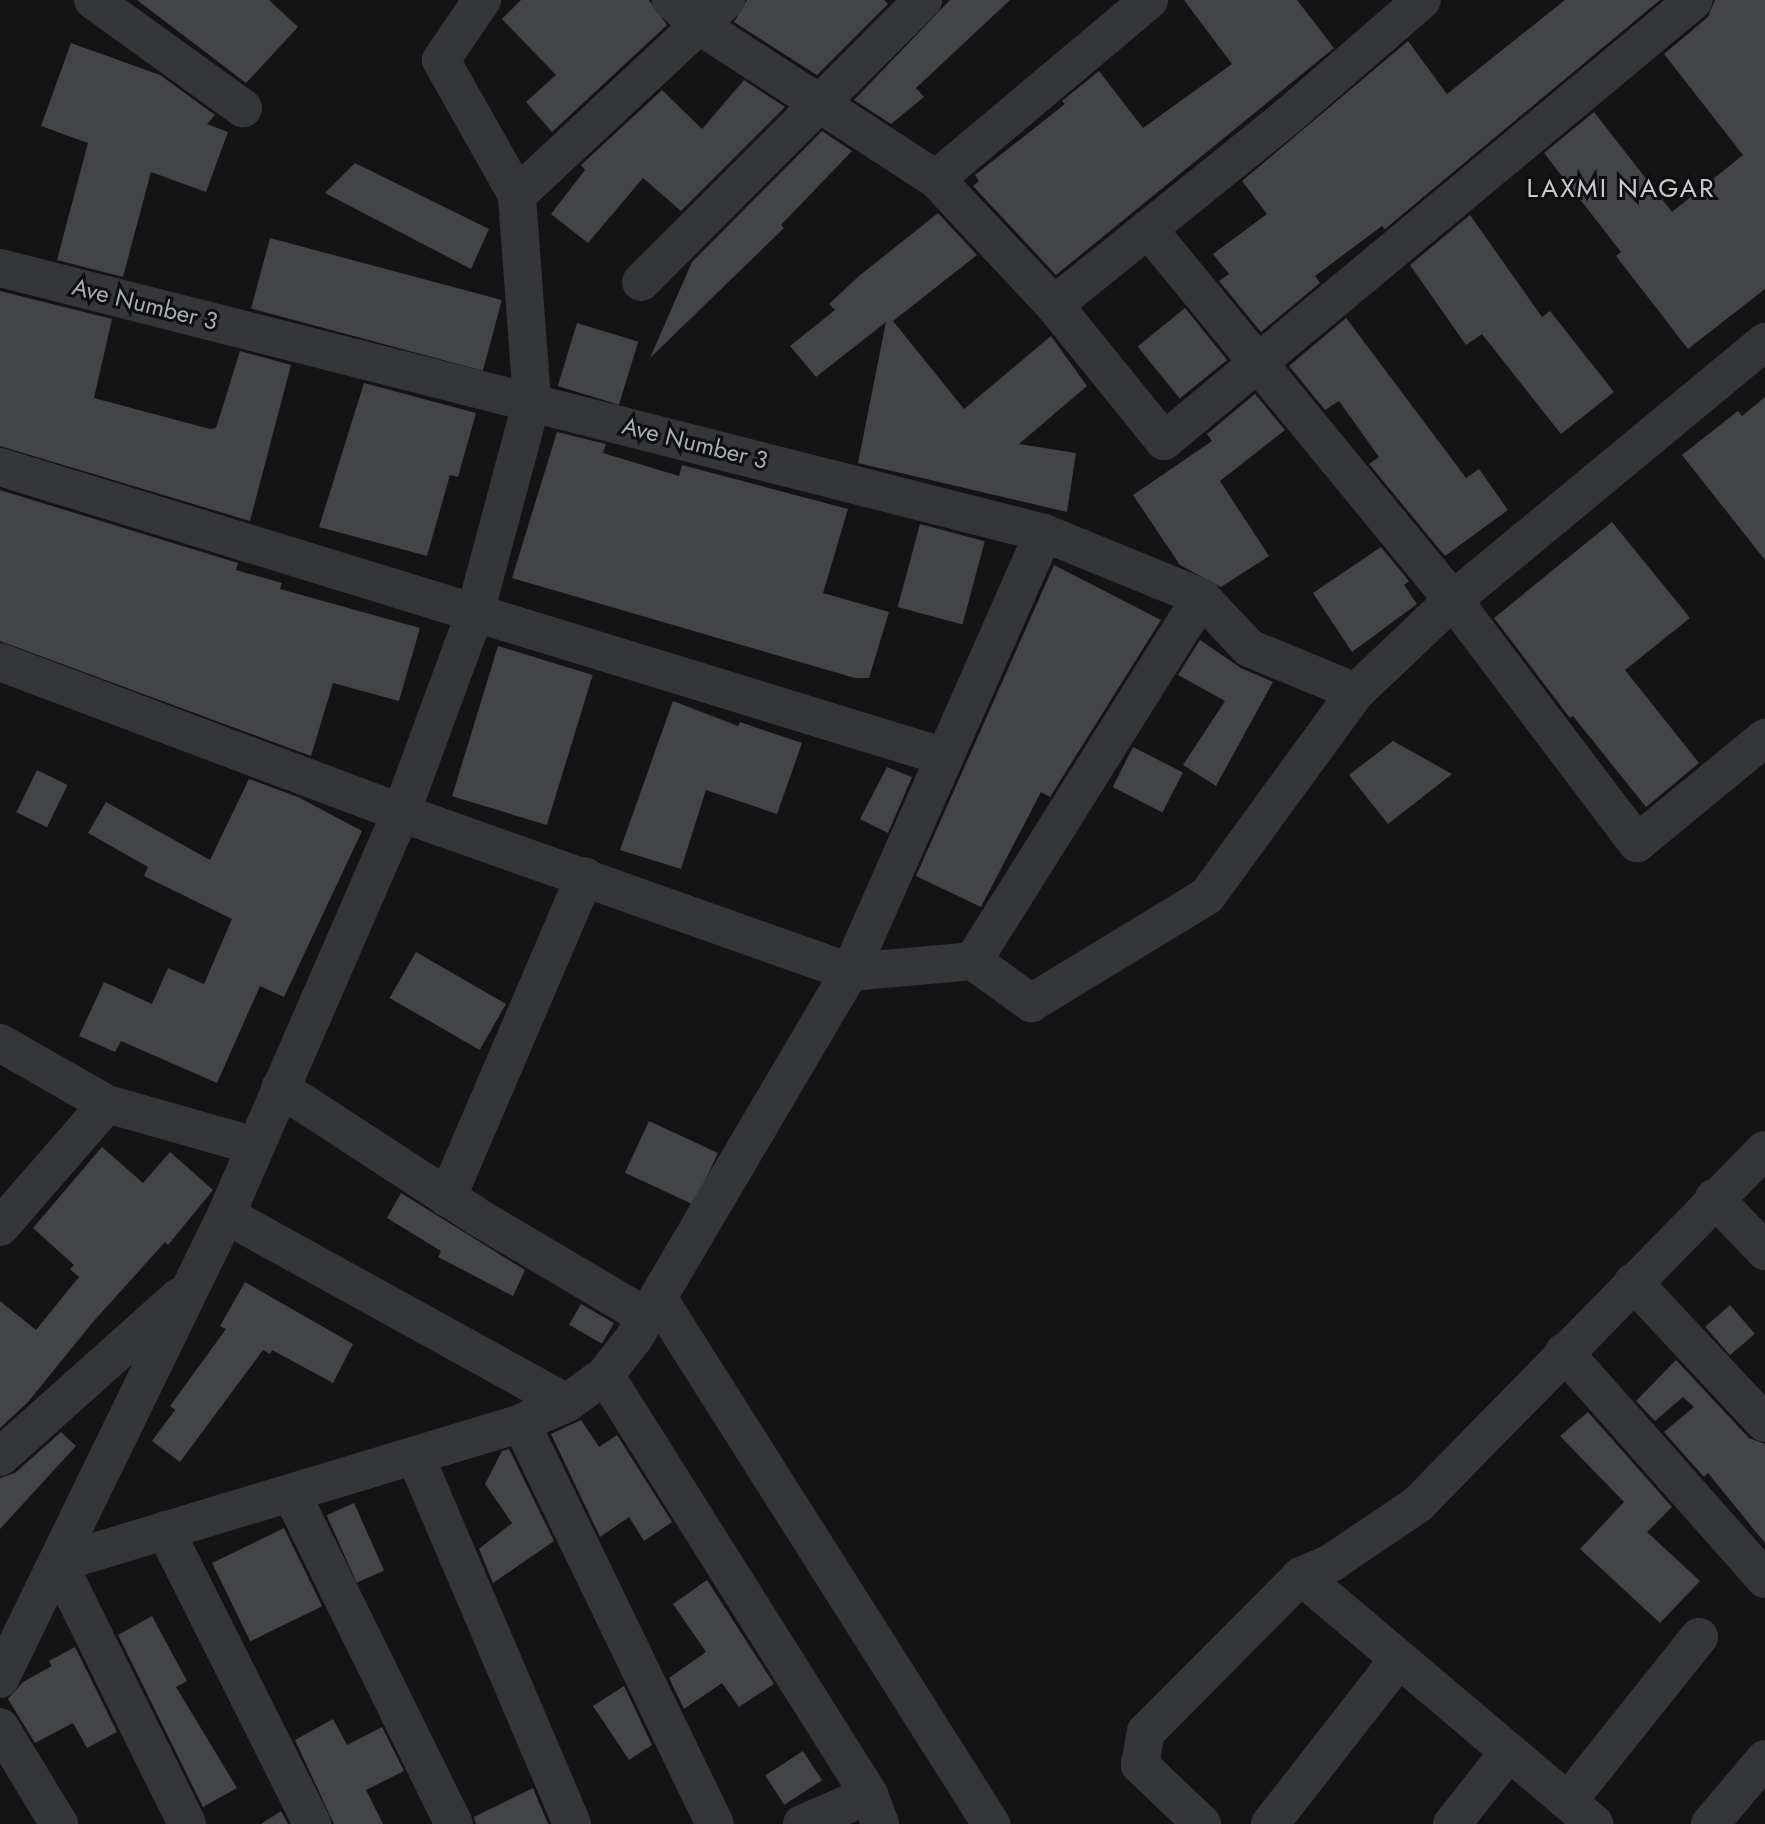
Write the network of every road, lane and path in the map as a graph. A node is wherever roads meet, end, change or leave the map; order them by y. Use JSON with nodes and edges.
{"nodes":[{"id":1,"x":93,"y":0,"type":"edge"},
{"id":2,"x":482,"y":0,"type":"edge"},
{"id":3,"x":670,"y":0,"type":"edge"},
{"id":4,"x":923,"y":0,"type":"edge"},
{"id":5,"x":1149,"y":0,"type":"edge"},
{"id":6,"x":1422,"y":0,"type":"edge"},
{"id":7,"x":1694,"y":0,"type":"edge"},
{"id":8,"x":713,"y":13,"type":"edge"},
{"id":9,"x":820,"y":104,"type":"junction"},
{"id":10,"x":243,"y":108,"type":"dead end"},
{"id":11,"x":936,"y":179,"type":"junction"},
{"id":12,"x":517,"y":195,"type":"junction"},
{"id":13,"x":1148,"y":229,"type":"junction"},
{"id":14,"x":0,"y":268,"type":"edge"},
{"id":15,"x":641,"y":282,"type":"dead end"},
{"id":16,"x":1054,"y":305,"type":"junction"},
{"id":17,"x":1765,"y":342,"type":"edge"},
{"id":18,"x":1259,"y":364,"type":"junction"},
{"id":19,"x":532,"y":401,"type":"junction"},
{"id":20,"x":0,"y":467,"type":"edge"},
{"id":21,"x":1044,"y":533,"type":"junction"},
{"id":22,"x":1201,"y":597,"type":"junction"},
{"id":23,"x":1453,"y":600,"type":"junction"},
{"id":24,"x":475,"y":613,"type":"junction"},
{"id":25,"x":0,"y":662,"type":"edge"},
{"id":26,"x":1356,"y":692,"type":"junction"},
{"id":27,"x":1765,"y":737,"type":"edge"},
{"id":28,"x":945,"y":757,"type":"junction"},
{"id":29,"x":401,"y":813,"type":"junction"},
{"id":30,"x":585,"y":876,"type":"junction"},
{"id":31,"x":973,"y":961,"type":"junction"},
{"id":32,"x":850,"y":972,"type":"junction"},
{"id":33,"x":0,"y":1043,"type":"edge"},
{"id":34,"x":280,"y":1088,"type":"junction"},
{"id":35,"x":107,"y":1104,"type":"junction"},
{"id":36,"x":255,"y":1146,"type":"junction"},
{"id":37,"x":1765,"y":1150,"type":"edge"},
{"id":38,"x":447,"y":1198,"type":"junction"},
{"id":39,"x":1714,"y":1198,"type":"junction"},
{"id":40,"x":226,"y":1215,"type":"junction"},
{"id":41,"x":0,"y":1227,"type":"edge"},
{"id":42,"x":1765,"y":1251,"type":"edge"},
{"id":43,"x":1633,"y":1282,"type":"junction"},
{"id":44,"x":194,"y":1284,"type":"junction"},
{"id":45,"x":652,"y":1308,"type":"junction"},
{"id":46,"x":1564,"y":1352,"type":"junction"},
{"id":47,"x":605,"y":1375,"type":"junction"},
{"id":48,"x":567,"y":1403,"type":"junction"},
{"id":49,"x":521,"y":1423,"type":"junction"},
{"id":50,"x":1765,"y":1423,"type":"edge"},
{"id":51,"x":0,"y":1457,"type":"edge"},
{"id":52,"x":416,"y":1458,"type":"junction"},
{"id":53,"x":292,"y":1495,"type":"junction"},
{"id":54,"x":165,"y":1530,"type":"junction"},
{"id":55,"x":58,"y":1563,"type":"junction"},
{"id":56,"x":1301,"y":1576,"type":"junction"},
{"id":57,"x":1765,"y":1579,"type":"edge"},
{"id":58,"x":1699,"y":1637,"type":"dead end"},
{"id":59,"x":1399,"y":1659,"type":"junction"},
{"id":60,"x":0,"y":1679,"type":"edge"},
{"id":61,"x":0,"y":1727,"type":"edge"},
{"id":62,"x":1509,"y":1752,"type":"junction"},
{"id":63,"x":1765,"y":1759,"type":"edge"},
{"id":64,"x":874,"y":1810,"type":"edge"},
{"id":65,"x":1581,"y":1813,"type":"edge"},
{"id":66,"x":59,"y":1824,"type":"edge"},
{"id":67,"x":187,"y":1824,"type":"edge"},
{"id":68,"x":312,"y":1824,"type":"edge"},
{"id":69,"x":454,"y":1824,"type":"edge"},
{"id":70,"x":572,"y":1824,"type":"edge"},
{"id":71,"x":715,"y":1824,"type":"edge"},
{"id":72,"x":802,"y":1824,"type":"edge"},
{"id":73,"x":991,"y":1824,"type":"edge"},
{"id":74,"x":1202,"y":1824,"type":"edge"},
{"id":75,"x":1270,"y":1824,"type":"edge"},
{"id":76,"x":1452,"y":1824,"type":"edge"},
{"id":77,"x":1710,"y":1824,"type":"edge"}],
"edges":[{"from":1,"to":10,"type":"street"},
{"from":2,"to":12,"type":"street"},
{"from":3,"to":8,"type":"street"},
{"from":4,"to":9,"type":"street"},
{"from":5,"to":11,"type":"street"},
{"from":6,"to":13,"type":"street"},
{"from":7,"to":18,"type":"street"},
{"from":8,"to":9,"type":"street"},
{"from":8,"to":12,"type":"street"},
{"from":9,"to":11,"type":"street"},
{"from":9,"to":15,"type":"street"},
{"from":11,"to":16,"type":"street"},
{"from":12,"to":19,"type":"street"},
{"from":13,"to":16,"type":"street"},
{"from":13,"to":18,"type":"street"},
{"from":14,"to":19,"type":"street","name":"Ave Number 3"},
{"from":16,"to":18,"type":"street"},
{"from":17,"to":23,"type":"street"},
{"from":18,"to":23,"type":"street"},
{"from":19,"to":21,"type":"street","name":"Ave Number 3"},
{"from":19,"to":24,"type":"street"},
{"from":20,"to":24,"type":"street"},
{"from":21,"to":22,"type":"street","name":"Ave Number 3"},
{"from":21,"to":28,"type":"street"},
{"from":22,"to":26,"type":"street","name":"Ave Number 3"},
{"from":22,"to":31,"type":"street"},
{"from":23,"to":26,"type":"street"},
{"from":23,"to":27,"type":"street"},
{"from":24,"to":28,"type":"street"},
{"from":24,"to":29,"type":"street"},
{"from":25,"to":29,"type":"street"},
{"from":26,"to":31,"type":"street"},
{"from":28,"to":32,"type":"street"},
{"from":29,"to":30,"type":"street"},
{"from":29,"to":34,"type":"street"},
{"from":30,"to":32,"type":"street"},
{"from":30,"to":38,"type":"street"},
{"from":31,"to":32,"type":"street"},
{"from":32,"to":45,"type":"street"},
{"from":33,"to":35,"type":"street"},
{"from":34,"to":36,"type":"street"},
{"from":34,"to":38,"type":"street"},
{"from":35,"to":36,"type":"street"},
{"from":35,"to":41,"type":"street"},
{"from":36,"to":40,"type":"street"},
{"from":37,"to":39,"type":"street"},
{"from":38,"to":45,"type":"street"},
{"from":39,"to":42,"type":"street"},
{"from":39,"to":43,"type":"street"},
{"from":40,"to":44,"type":"street"},
{"from":40,"to":48,"type":"street"},
{"from":43,"to":46,"type":"street"},
{"from":43,"to":50,"type":"street"},
{"from":44,"to":51,"type":"street"},
{"from":44,"to":55,"type":"street"},
{"from":45,"to":47,"type":"street"},
{"from":45,"to":73,"type":"street"},
{"from":46,"to":56,"type":"street"},
{"from":46,"to":57,"type":"street"},
{"from":47,"to":48,"type":"street"},
{"from":47,"to":64,"type":"street"},
{"from":48,"to":49,"type":"street"},
{"from":49,"to":52,"type":"street"},
{"from":49,"to":71,"type":"street"},
{"from":52,"to":53,"type":"street"},
{"from":52,"to":70,"type":"street"},
{"from":53,"to":54,"type":"street"},
{"from":53,"to":69,"type":"street"},
{"from":54,"to":55,"type":"street"},
{"from":54,"to":68,"type":"street"},
{"from":55,"to":60,"type":"street"},
{"from":55,"to":67,"type":"street"},
{"from":56,"to":59,"type":"street"},
{"from":56,"to":74,"type":"street"},
{"from":58,"to":65,"type":"street"},
{"from":59,"to":62,"type":"street"},
{"from":59,"to":75,"type":"street"},
{"from":61,"to":66,"type":"street"},
{"from":62,"to":65,"type":"street"},
{"from":62,"to":76,"type":"street"},
{"from":63,"to":77,"type":"street"},
{"from":64,"to":72,"type":"street"}]}
